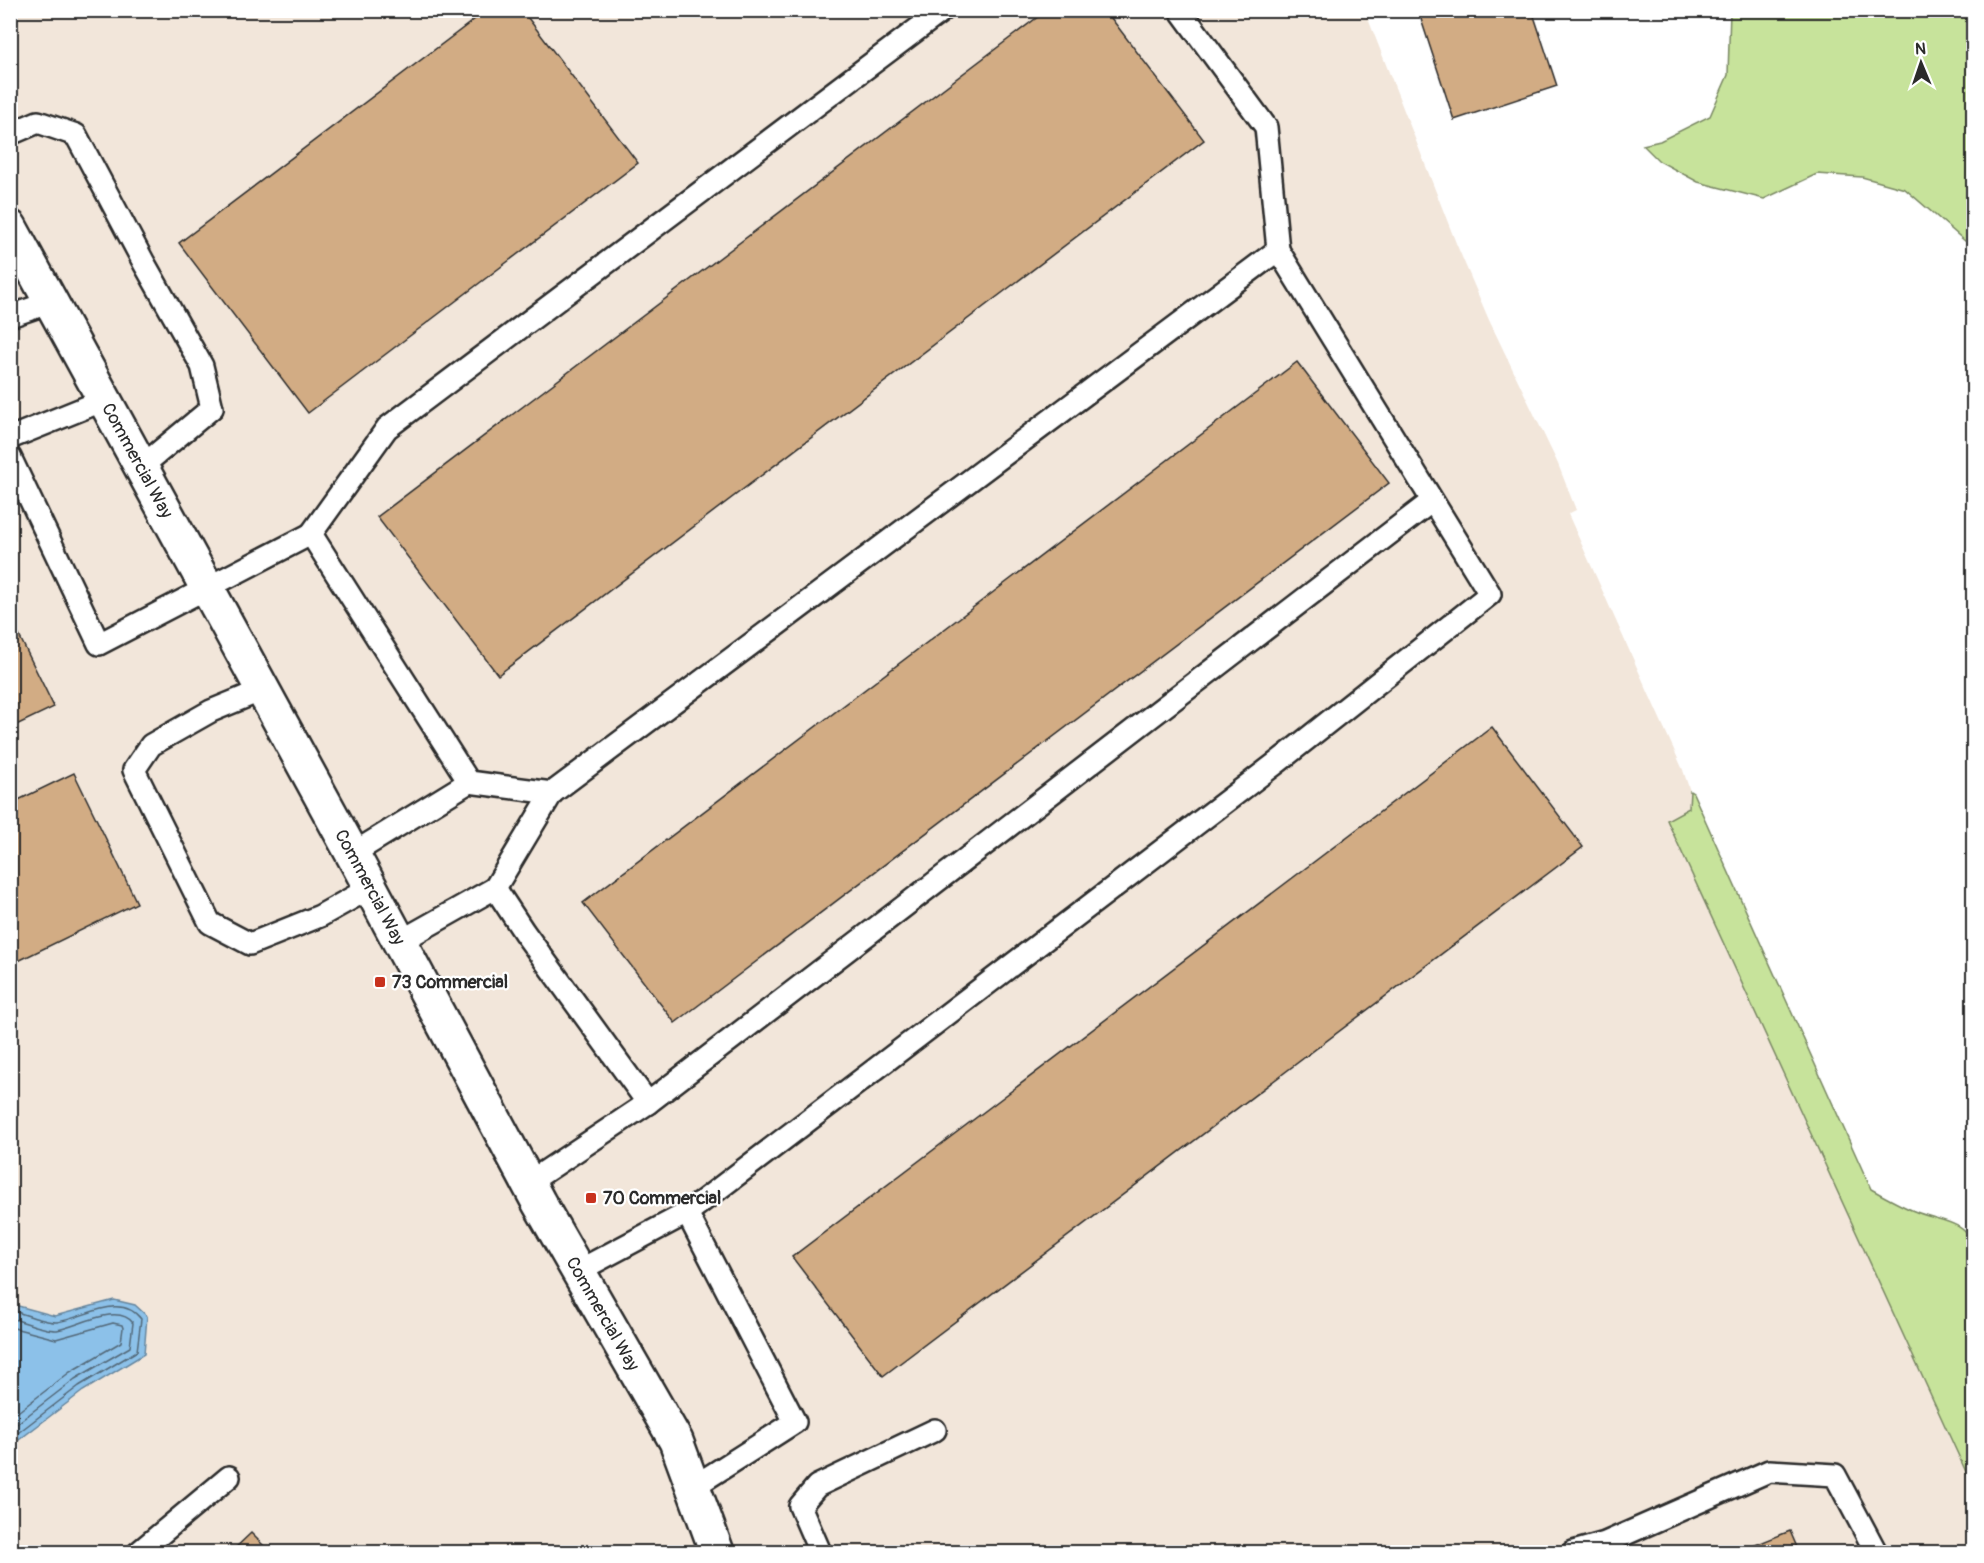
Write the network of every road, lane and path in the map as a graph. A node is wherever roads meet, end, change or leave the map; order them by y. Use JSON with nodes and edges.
{"nodes":[{"id":1,"x":944,"y":10,"type":"edge"},
{"id":2,"x":1180,"y":10,"type":"edge"},
{"id":3,"x":10,"y":134,"type":"edge"},
{"id":4,"x":10,"y":227,"type":"edge"},
{"id":5,"x":1278,"y":250,"type":"junction"},
{"id":6,"x":51,"y":302,"type":"junction"},
{"id":7,"x":10,"y":316,"type":"edge"},
{"id":8,"x":104,"y":400,"type":"junction"},
{"id":9,"x":10,"y":438,"type":"edge"},
{"id":10,"x":10,"y":457,"type":"edge"},
{"id":11,"x":141,"y":468,"type":"junction"},
{"id":12,"x":1432,"y":501,"type":"junction"},
{"id":13,"x":311,"y":534,"type":"junction"},
{"id":14,"x":207,"y":589,"type":"junction"},
{"id":15,"x":262,"y":690,"type":"junction"},
{"id":16,"x":469,"y":782,"type":"junction"},
{"id":17,"x":552,"y":793,"type":"junction"},
{"id":18,"x":352,"y":854,"type":"junction"},
{"id":19,"x":370,"y":888,"type":"junction"},
{"id":20,"x":495,"y":888,"type":"junction"},
{"id":21,"x":399,"y":942,"type":"junction"},
{"id":22,"x":648,"y":1103,"type":"junction"},
{"id":23,"x":528,"y":1183,"type":"junction"},
{"id":24,"x":687,"y":1213,"type":"junction"},
{"id":25,"x":578,"y":1271,"type":"junction"},
{"id":26,"x":935,"y":1430,"type":"dead end"},
{"id":27,"x":229,"y":1478,"type":"dead end"},
{"id":28,"x":693,"y":1487,"type":"junction"},
{"id":29,"x":139,"y":1552,"type":"edge"},
{"id":30,"x":717,"y":1552,"type":"edge"},
{"id":31,"x":820,"y":1552,"type":"edge"},
{"id":32,"x":1573,"y":1552,"type":"edge"},
{"id":33,"x":1876,"y":1552,"type":"edge"}],
"edges":[{"from":1,"to":13,"type":"lane"},
{"from":2,"to":5,"type":"lane"},
{"from":3,"to":11,"type":"lane"},
{"from":4,"to":6,"type":"street","name":"Commercial Way"},
{"from":5,"to":12,"type":"lane"},
{"from":5,"to":17,"type":"lane"},
{"from":6,"to":7,"type":"lane"},
{"from":6,"to":8,"type":"street","name":"Commercial Way"},
{"from":8,"to":9,"type":"lane"},
{"from":8,"to":11,"type":"street","name":"Commercial Way"},
{"from":10,"to":14,"type":"lane"},
{"from":11,"to":14,"type":"street","name":"Commercial Way"},
{"from":12,"to":22,"type":"lane"},
{"from":12,"to":24,"type":"lane"},
{"from":13,"to":14,"type":"lane"},
{"from":13,"to":16,"type":"lane"},
{"from":14,"to":15,"type":"street","name":"Commercial Way"},
{"from":15,"to":18,"type":"street","name":"Commercial Way"},
{"from":15,"to":19,"type":"lane"},
{"from":16,"to":17,"type":"lane"},
{"from":16,"to":18,"type":"lane"},
{"from":17,"to":20,"type":"lane"},
{"from":18,"to":19,"type":"street","name":"Commercial Way"},
{"from":19,"to":21,"type":"street","name":"Commercial Way"},
{"from":20,"to":21,"type":"lane"},
{"from":20,"to":22,"type":"lane"},
{"from":21,"to":23,"type":"street","name":"Commercial Way"},
{"from":22,"to":23,"type":"lane"},
{"from":23,"to":25,"type":"street","name":"Commercial Way"},
{"from":24,"to":25,"type":"lane"},
{"from":24,"to":28,"type":"lane"},
{"from":25,"to":28,"type":"street","name":"Commercial Way"},
{"from":26,"to":31,"type":"lane"},
{"from":27,"to":29,"type":"lane"},
{"from":28,"to":30,"type":"street","name":"Commercial Way"},
{"from":32,"to":33,"type":"lane"}]}
